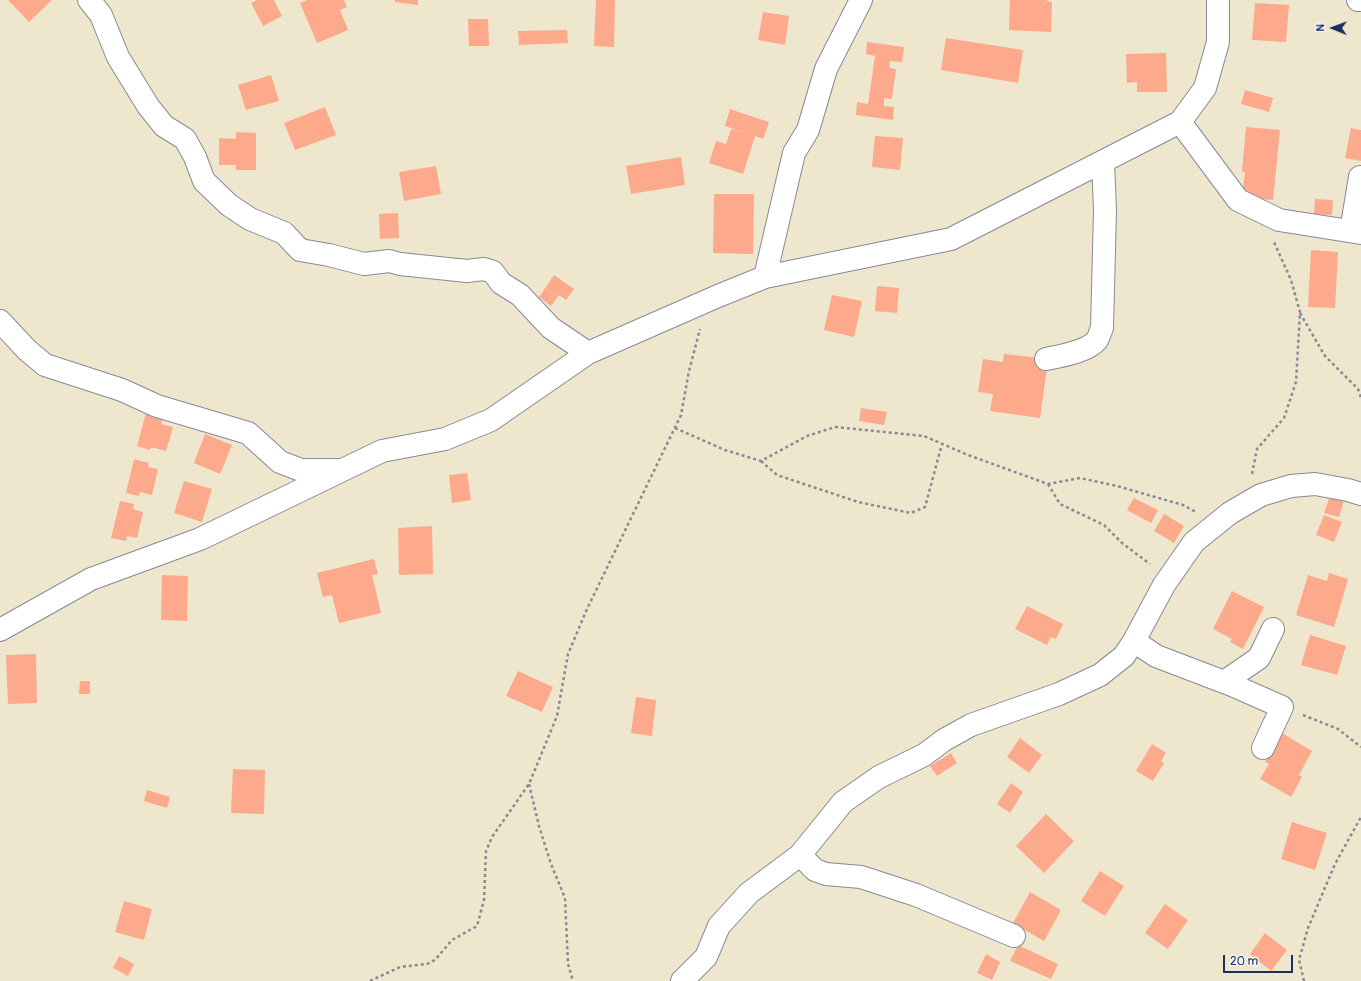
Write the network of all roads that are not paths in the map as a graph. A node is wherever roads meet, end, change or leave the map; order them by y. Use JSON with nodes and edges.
{"nodes":[{"id":1,"x":89,"y":0,"type":"edge"},
{"id":2,"x":861,"y":0,"type":"edge"},
{"id":3,"x":1218,"y":0,"type":"edge"},
{"id":4,"x":1180,"y":122,"type":"junction"},
{"id":5,"x":1103,"y":162,"type":"junction"},
{"id":6,"x":1360,"y":177,"type":"dead end"},
{"id":7,"x":1356,"y":232,"type":"edge"},
{"id":8,"x":765,"y":277,"type":"junction"},
{"id":9,"x":0,"y":321,"type":"edge"},
{"id":10,"x":588,"y":353,"type":"junction"},
{"id":11,"x":1046,"y":359,"type":"dead end"},
{"id":12,"x":344,"y":470,"type":"junction"},
{"id":13,"x":1361,"y":494,"type":"edge"},
{"id":14,"x":1273,"y":629,"type":"dead end"},
{"id":15,"x":0,"y":630,"type":"edge"},
{"id":16,"x":1134,"y":641,"type":"junction"},
{"id":17,"x":1224,"y":682,"type":"junction"},
{"id":18,"x":1262,"y":748,"type":"dead end"},
{"id":19,"x":800,"y":855,"type":"junction"},
{"id":20,"x":1014,"y":936,"type":"dead end"},
{"id":21,"x":682,"y":981,"type":"edge"}],
"edges":[{"from":1,"to":10,"type":"street"},
{"from":2,"to":8,"type":"street"},
{"from":3,"to":4,"type":"street"},
{"from":4,"to":5,"type":"street"},
{"from":4,"to":7,"type":"street"},
{"from":5,"to":8,"type":"street"},
{"from":5,"to":11,"type":"street"},
{"from":6,"to":7,"type":"street"},
{"from":8,"to":10,"type":"street"},
{"from":9,"to":12,"type":"street"},
{"from":10,"to":12,"type":"street"},
{"from":12,"to":15,"type":"street"},
{"from":13,"to":16,"type":"street"},
{"from":14,"to":17,"type":"street"},
{"from":16,"to":17,"type":"street"},
{"from":16,"to":19,"type":"street"},
{"from":17,"to":18,"type":"street"},
{"from":19,"to":20,"type":"street"},
{"from":19,"to":21,"type":"street"}]}
